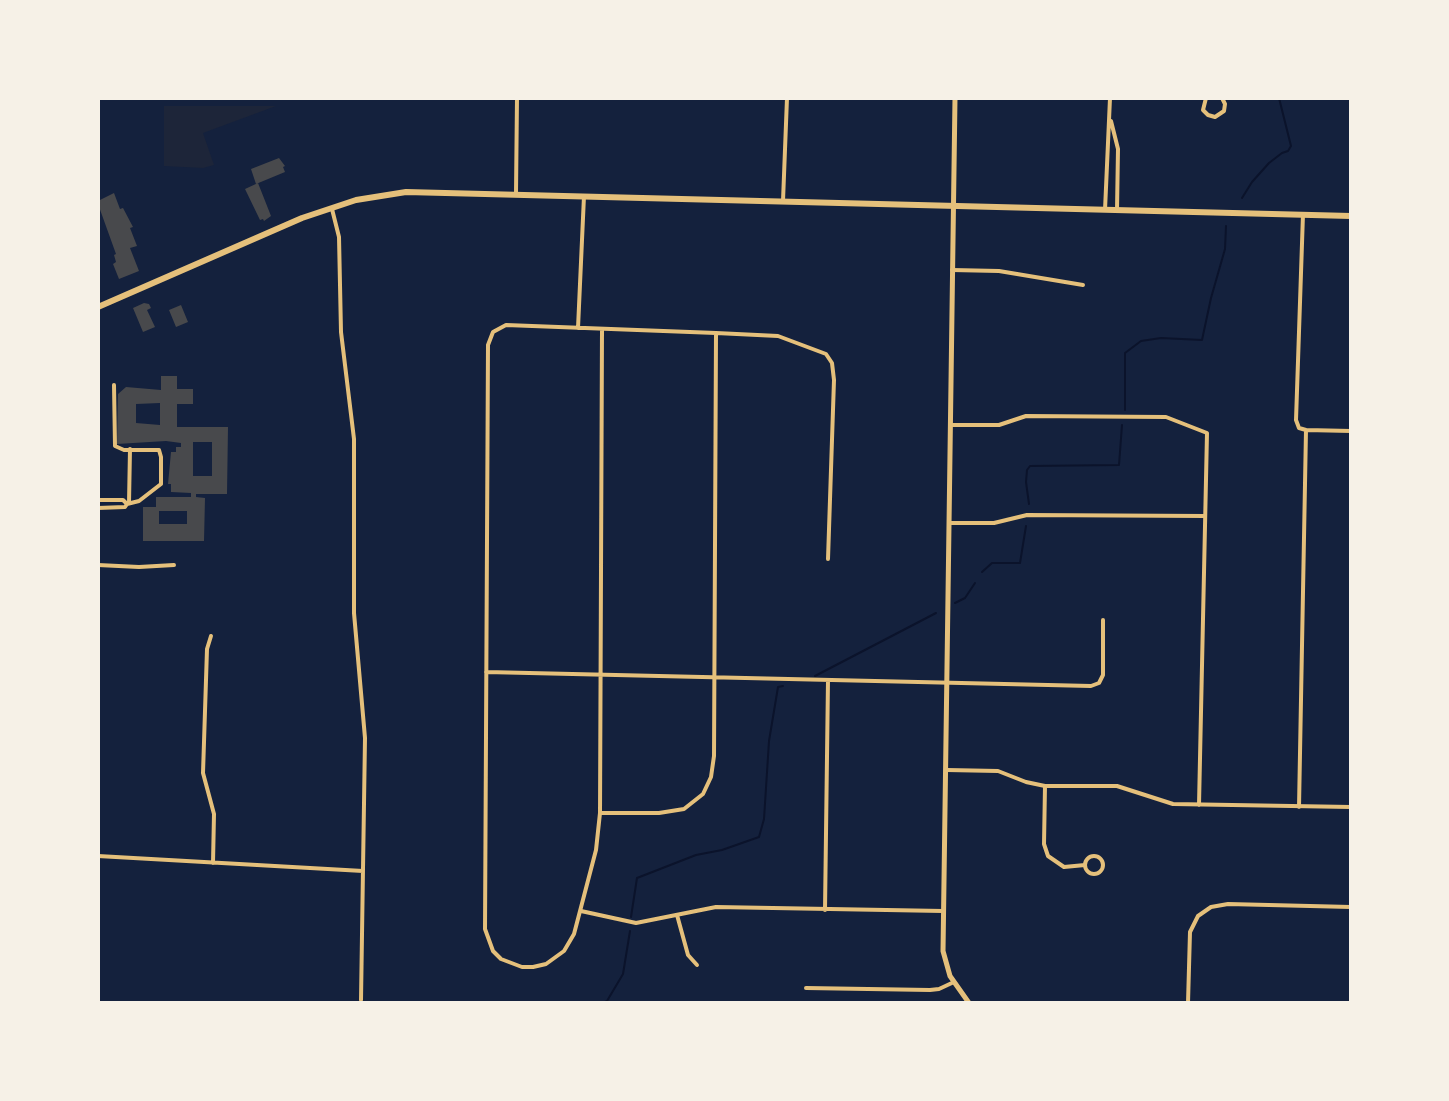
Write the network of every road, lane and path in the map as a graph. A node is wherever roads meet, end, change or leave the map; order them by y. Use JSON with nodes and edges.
{"nodes":[{"id":1,"x":517,"y":98,"type":"edge"},
{"id":2,"x":787,"y":98,"type":"edge"},
{"id":3,"x":955,"y":98,"type":"edge"},
{"id":4,"x":1110,"y":98,"type":"edge"},
{"id":5,"x":1206,"y":98,"type":"edge"},
{"id":6,"x":1222,"y":98,"type":"edge"},
{"id":7,"x":1109,"y":115,"type":"junction"},
{"id":8,"x":516,"y":193,"type":"junction"},
{"id":9,"x":584,"y":196,"type":"junction"},
{"id":10,"x":783,"y":201,"type":"junction"},
{"id":11,"x":332,"y":207,"type":"junction"},
{"id":12,"x":952,"y":207,"type":"junction"},
{"id":13,"x":1105,"y":210,"type":"junction"},
{"id":14,"x":1117,"y":210,"type":"junction"},
{"id":15,"x":1303,"y":214,"type":"junction"},
{"id":16,"x":1351,"y":216,"type":"edge"},
{"id":17,"x":952,"y":270,"type":"junction"},
{"id":18,"x":1083,"y":285,"type":"dead end"},
{"id":19,"x":98,"y":307,"type":"edge"},
{"id":20,"x":578,"y":328,"type":"junction"},
{"id":21,"x":602,"y":329,"type":"junction"},
{"id":22,"x":716,"y":333,"type":"junction"},
{"id":23,"x":114,"y":385,"type":"dead end"},
{"id":24,"x":951,"y":425,"type":"junction"},
{"id":25,"x":1306,"y":430,"type":"junction"},
{"id":26,"x":1351,"y":431,"type":"edge"},
{"id":27,"x":130,"y":449,"type":"junction"},
{"id":28,"x":98,"y":500,"type":"edge"},
{"id":29,"x":128,"y":503,"type":"junction"},
{"id":30,"x":98,"y":508,"type":"edge"},
{"id":31,"x":1205,"y":516,"type":"junction"},
{"id":32,"x":949,"y":523,"type":"junction"},
{"id":33,"x":828,"y":559,"type":"dead end"},
{"id":34,"x":98,"y":565,"type":"edge"},
{"id":35,"x":174,"y":565,"type":"dead end"},
{"id":36,"x":1103,"y":620,"type":"dead end"},
{"id":37,"x":211,"y":636,"type":"dead end"},
{"id":38,"x":486,"y":672,"type":"junction"},
{"id":39,"x":600,"y":675,"type":"junction"},
{"id":40,"x":713,"y":678,"type":"junction"},
{"id":41,"x":828,"y":680,"type":"junction"},
{"id":42,"x":948,"y":683,"type":"junction"},
{"id":43,"x":947,"y":770,"type":"junction"},
{"id":44,"x":1045,"y":786,"type":"junction"},
{"id":45,"x":1199,"y":805,"type":"junction"},
{"id":46,"x":1299,"y":807,"type":"junction"},
{"id":47,"x":1351,"y":807,"type":"edge"},
{"id":48,"x":600,"y":813,"type":"junction"},
{"id":49,"x":98,"y":856,"type":"edge"},
{"id":50,"x":213,"y":863,"type":"junction"},
{"id":51,"x":1085,"y":865,"type":"junction"},
{"id":52,"x":363,"y":871,"type":"junction"},
{"id":53,"x":1351,"y":907,"type":"edge"},
{"id":54,"x":825,"y":910,"type":"junction"},
{"id":55,"x":581,"y":911,"type":"junction"},
{"id":56,"x":944,"y":911,"type":"junction"},
{"id":57,"x":677,"y":915,"type":"junction"},
{"id":58,"x":697,"y":965,"type":"dead end"},
{"id":59,"x":954,"y":982,"type":"junction"},
{"id":60,"x":806,"y":988,"type":"dead end"},
{"id":61,"x":361,"y":1000,"type":"dead end"},
{"id":62,"x":969,"y":1003,"type":"edge"},
{"id":63,"x":1188,"y":1003,"type":"edge"}],
"edges":[{"from":1,"to":8,"type":"street"},
{"from":2,"to":10,"type":"street"},
{"from":3,"to":12,"type":"street"},
{"from":4,"to":7,"type":"street"},
{"from":5,"to":6,"type":"street"},
{"from":7,"to":13,"type":"street"},
{"from":7,"to":14,"type":"street"},
{"from":8,"to":9,"type":"main road"},
{"from":8,"to":11,"type":"main road"},
{"from":9,"to":10,"type":"main road"},
{"from":9,"to":20,"type":"street"},
{"from":10,"to":12,"type":"main road"},
{"from":11,"to":19,"type":"main road"},
{"from":11,"to":52,"type":"street"},
{"from":12,"to":13,"type":"main road"},
{"from":12,"to":17,"type":"street"},
{"from":13,"to":14,"type":"main road"},
{"from":14,"to":15,"type":"main road"},
{"from":15,"to":16,"type":"main road"},
{"from":15,"to":25,"type":"street"},
{"from":17,"to":18,"type":"street"},
{"from":17,"to":24,"type":"street"},
{"from":20,"to":21,"type":"street"},
{"from":20,"to":38,"type":"street"},
{"from":21,"to":22,"type":"street"},
{"from":21,"to":39,"type":"street"},
{"from":22,"to":33,"type":"street"},
{"from":22,"to":40,"type":"street"},
{"from":23,"to":27,"type":"street"},
{"from":24,"to":31,"type":"street"},
{"from":24,"to":32,"type":"street"},
{"from":25,"to":26,"type":"street"},
{"from":25,"to":46,"type":"street"},
{"from":27,"to":29,"type":"street"},
{"from":27,"to":29,"type":"street"},
{"from":28,"to":29,"type":"street"},
{"from":29,"to":30,"type":"street"},
{"from":31,"to":32,"type":"street"},
{"from":31,"to":45,"type":"street"},
{"from":32,"to":42,"type":"street"},
{"from":34,"to":35,"type":"street"},
{"from":36,"to":42,"type":"street"},
{"from":37,"to":50,"type":"street"},
{"from":38,"to":39,"type":"street"},
{"from":38,"to":55,"type":"street"},
{"from":39,"to":40,"type":"street"},
{"from":39,"to":48,"type":"street"},
{"from":40,"to":41,"type":"street"},
{"from":40,"to":48,"type":"street"},
{"from":41,"to":42,"type":"street"},
{"from":41,"to":54,"type":"street"},
{"from":42,"to":43,"type":"street"},
{"from":43,"to":44,"type":"street"},
{"from":43,"to":56,"type":"street"},
{"from":44,"to":45,"type":"street"},
{"from":44,"to":51,"type":"street"},
{"from":45,"to":46,"type":"street"},
{"from":46,"to":47,"type":"street"},
{"from":48,"to":55,"type":"street"},
{"from":49,"to":50,"type":"street"},
{"from":50,"to":52,"type":"street"},
{"from":51,"to":51,"type":"street"},
{"from":52,"to":61,"type":"street"},
{"from":53,"to":63,"type":"street"},
{"from":54,"to":56,"type":"street"},
{"from":54,"to":57,"type":"street"},
{"from":55,"to":57,"type":"street"},
{"from":56,"to":59,"type":"street"},
{"from":57,"to":58,"type":"street"},
{"from":59,"to":60,"type":"street"},
{"from":59,"to":62,"type":"street"}]}
